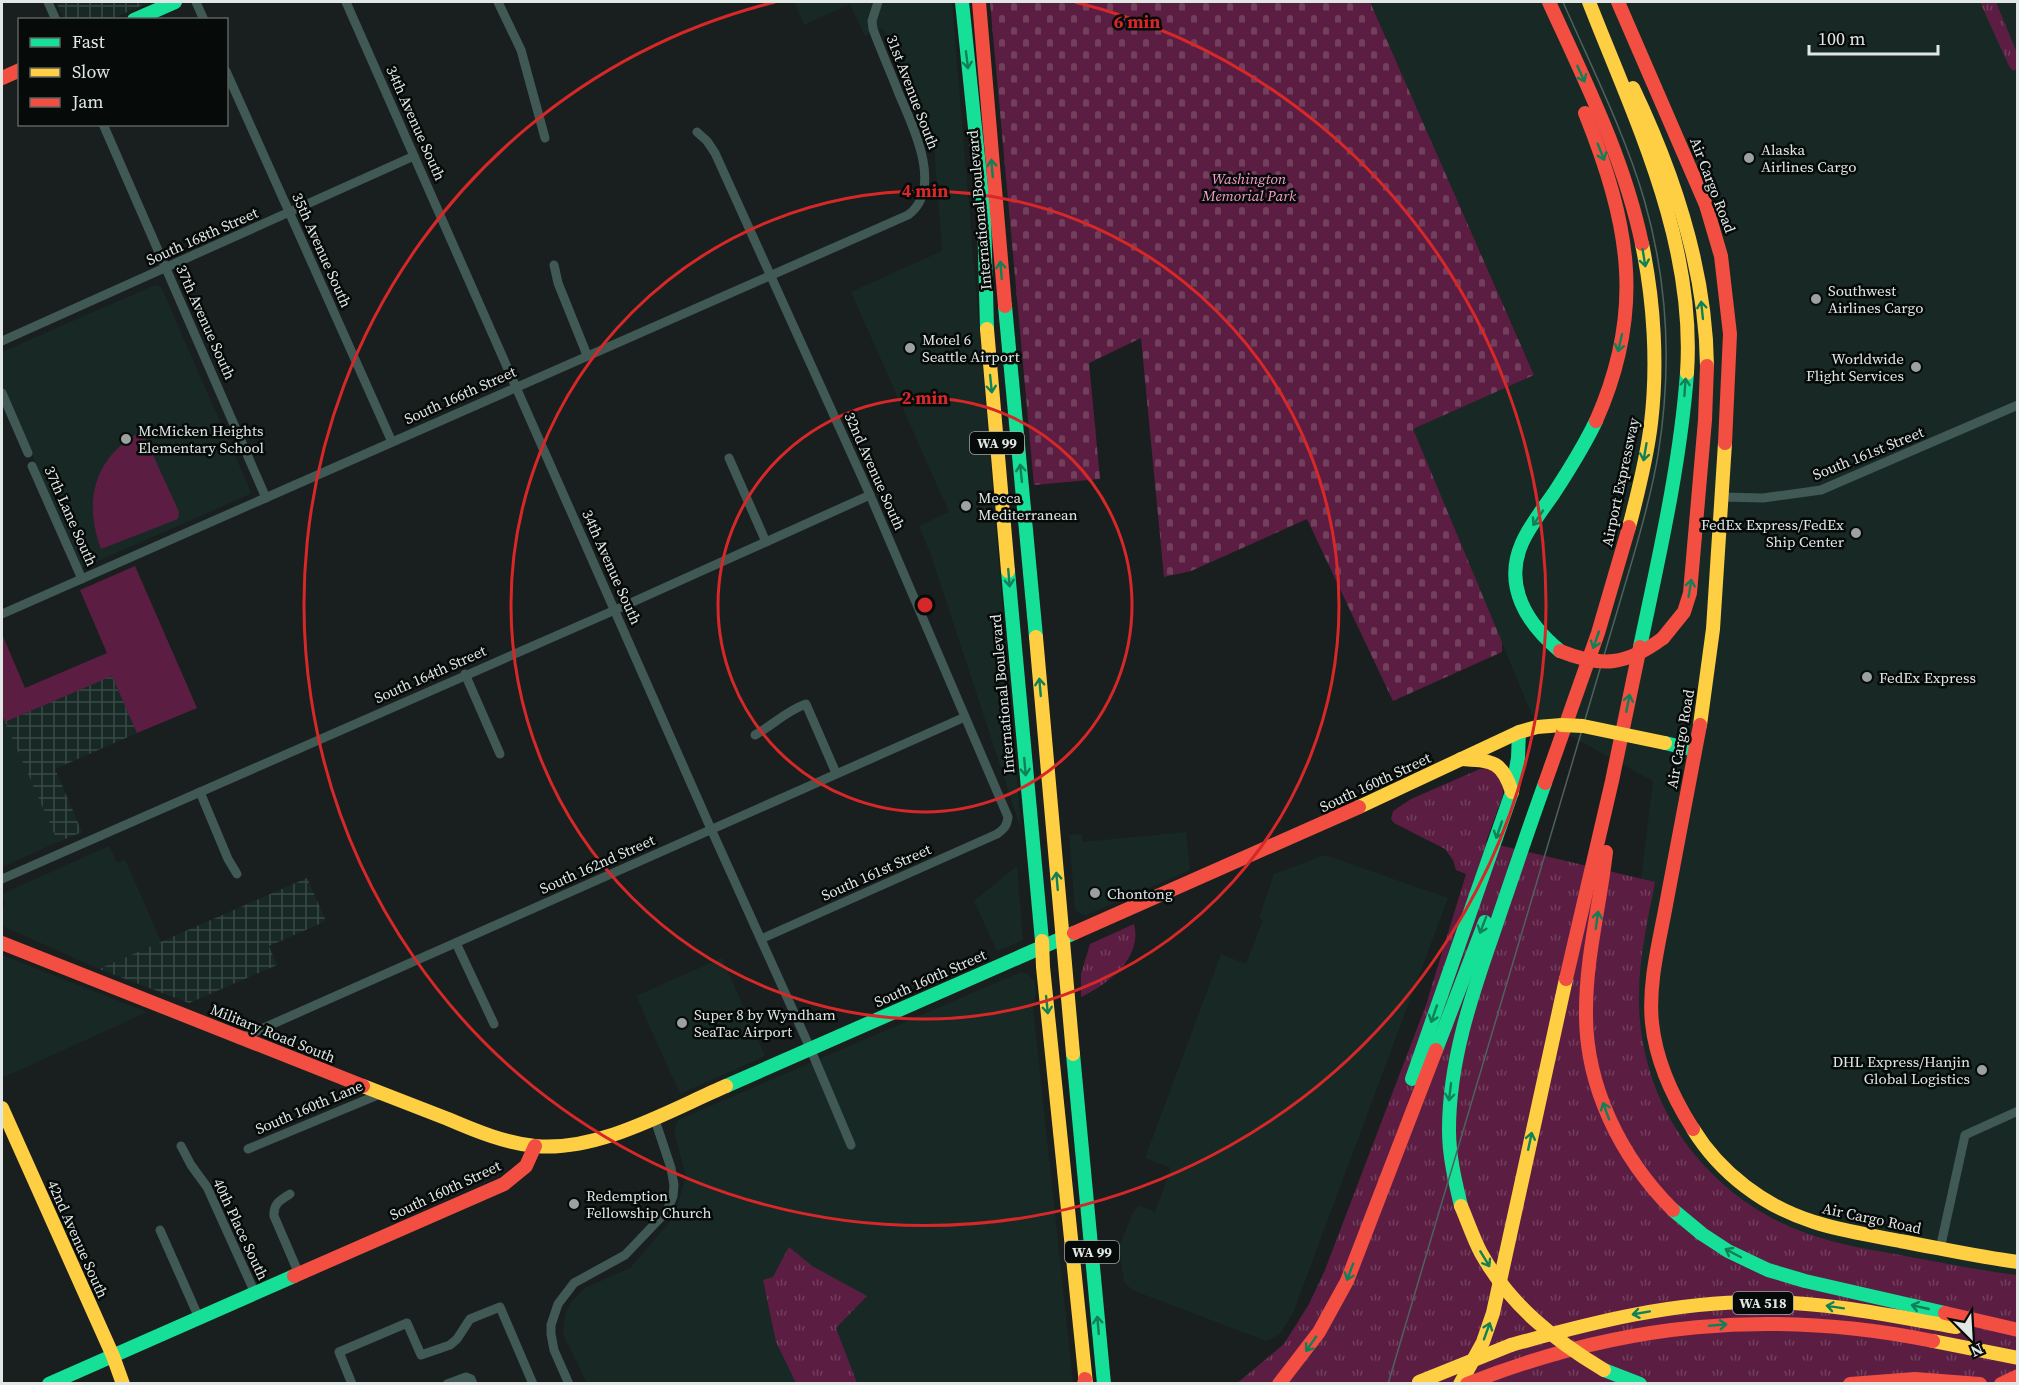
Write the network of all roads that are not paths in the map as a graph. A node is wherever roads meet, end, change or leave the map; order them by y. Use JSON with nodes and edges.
{"nodes":[{"id":1,"x":48,"y":2,"type":"edge"},
{"id":2,"x":175,"y":2,"type":"edge"},
{"id":3,"x":196,"y":2,"type":"edge"},
{"id":4,"x":346,"y":2,"type":"edge"},
{"id":5,"x":498,"y":2,"type":"edge"},
{"id":6,"x":878,"y":2,"type":"edge"},
{"id":7,"x":962,"y":2,"type":"edge"},
{"id":8,"x":979,"y":2,"type":"edge"},
{"id":9,"x":1537,"y":2,"type":"edge"},
{"id":10,"x":1549,"y":2,"type":"edge"},
{"id":11,"x":1589,"y":2,"type":"edge"},
{"id":12,"x":1618,"y":2,"type":"edge"},
{"id":13,"x":55,"y":18,"type":"edge"},
{"id":14,"x":139,"y":18,"type":"edge"},
{"id":15,"x":203,"y":18,"type":"edge"},
{"id":16,"x":18,"y":71,"type":"edge"},
{"id":17,"x":228,"y":76,"type":"edge"},
{"id":18,"x":2,"y":78,"type":"edge"},
{"id":19,"x":104,"y":126,"type":"edge"},
{"id":20,"x":697,"y":132,"type":"dead end"},
{"id":21,"x":545,"y":138,"type":"dead end"},
{"id":22,"x":414,"y":156,"type":"junction"},
{"id":23,"x":923,"y":195,"type":"joint"},
{"id":24,"x":289,"y":213,"type":"junction"},
{"id":25,"x":554,"y":265,"type":"dead end"},
{"id":26,"x":166,"y":268,"type":"junction"},
{"id":27,"x":771,"y":277,"type":"junction"},
{"id":28,"x":3,"y":338,"type":"edge"},
{"id":29,"x":587,"y":355,"type":"junction"},
{"id":30,"x":516,"y":386,"type":"junction"},
{"id":31,"x":2,"y":393,"type":"edge"},
{"id":32,"x":2018,"y":405,"type":"edge"},
{"id":33,"x":392,"y":442,"type":"junction"},
{"id":34,"x":28,"y":453,"type":"dead end"},
{"id":35,"x":729,"y":458,"type":"dead end"},
{"id":36,"x":32,"y":466,"type":"dead end"},
{"id":37,"x":870,"y":495,"type":"junction"},
{"id":38,"x":1722,"y":496,"type":"junction"},
{"id":39,"x":266,"y":498,"type":"junction"},
{"id":40,"x":766,"y":542,"type":"junction"},
{"id":41,"x":82,"y":579,"type":"junction"},
{"id":42,"x":615,"y":610,"type":"junction"},
{"id":43,"x":2,"y":614,"type":"edge"},
{"id":44,"x":465,"y":674,"type":"junction"},
{"id":45,"x":965,"y":717,"type":"junction"},
{"id":46,"x":1519,"y":732,"type":"junction"},
{"id":47,"x":755,"y":735,"type":"dead end"},
{"id":48,"x":1695,"y":750,"type":"junction"},
{"id":49,"x":500,"y":754,"type":"dead end"},
{"id":50,"x":1461,"y":759,"type":"junction"},
{"id":51,"x":836,"y":773,"type":"junction"},
{"id":52,"x":1612,"y":781,"type":"junction"},
{"id":53,"x":200,"y":792,"type":"junction"},
{"id":54,"x":1512,"y":792,"type":"junction"},
{"id":55,"x":1540,"y":795,"type":"junction"},
{"id":56,"x":711,"y":829,"type":"junction"},
{"id":57,"x":1003,"y":830,"type":"joint"},
{"id":58,"x":237,"y":874,"type":"dead end"},
{"id":59,"x":2,"y":879,"type":"edge"},
{"id":60,"x":760,"y":939,"type":"junction"},
{"id":61,"x":1062,"y":939,"type":"junction"},
{"id":62,"x":2,"y":943,"type":"edge"},
{"id":63,"x":456,"y":943,"type":"junction"},
{"id":64,"x":1043,"y":947,"type":"junction"},
{"id":65,"x":494,"y":1024,"type":"dead end"},
{"id":66,"x":240,"y":1038,"type":"junction"},
{"id":67,"x":810,"y":1048,"type":"junction"},
{"id":68,"x":380,"y":1094,"type":"junction"},
{"id":69,"x":2,"y":1108,"type":"edge"},
{"id":70,"x":2018,"y":1111,"type":"edge"},
{"id":71,"x":654,"y":1117,"type":"junction"},
{"id":72,"x":851,"y":1145,"type":"dead end"},
{"id":73,"x":182,"y":1146,"type":"dead end"},
{"id":74,"x":535,"y":1146,"type":"junction"},
{"id":75,"x":248,"y":1149,"type":"dead end"},
{"id":76,"x":290,"y":1194,"type":"dead end"},
{"id":77,"x":160,"y":1230,"type":"dead end"},
{"id":78,"x":1362,"y":1242,"type":"junction"},
{"id":79,"x":1940,"y":1249,"type":"junction"},
{"id":80,"x":2018,"y":1262,"type":"edge"},
{"id":81,"x":299,"y":1274,"type":"junction"},
{"id":82,"x":255,"y":1293,"type":"junction"},
{"id":83,"x":199,"y":1318,"type":"junction"},
{"id":84,"x":2018,"y":1330,"type":"edge"},
{"id":85,"x":2018,"y":1336,"type":"edge"},
{"id":86,"x":113,"y":1356,"type":"junction"},
{"id":87,"x":2018,"y":1358,"type":"edge"},
{"id":88,"x":2018,"y":1376,"type":"edge"},
{"id":89,"x":1085,"y":1382,"type":"edge"},
{"id":90,"x":49,"y":1383,"type":"edge"},
{"id":91,"x":123,"y":1383,"type":"edge"},
{"id":92,"x":352,"y":1383,"type":"edge"},
{"id":93,"x":447,"y":1383,"type":"edge"},
{"id":94,"x":473,"y":1383,"type":"edge"},
{"id":95,"x":533,"y":1383,"type":"edge"},
{"id":96,"x":570,"y":1383,"type":"edge"},
{"id":97,"x":1104,"y":1383,"type":"edge"},
{"id":98,"x":1279,"y":1383,"type":"edge"},
{"id":99,"x":1417,"y":1383,"type":"edge"},
{"id":100,"x":1460,"y":1383,"type":"edge"},
{"id":101,"x":1467,"y":1383,"type":"edge"},
{"id":102,"x":1640,"y":1383,"type":"edge"},
{"id":103,"x":1850,"y":1383,"type":"edge"},
{"id":104,"x":1980,"y":1383,"type":"edge"},
{"id":105,"x":2001,"y":1383,"type":"edge"}],
"edges":[{"from":1,"to":13,"type":"street"},
{"from":2,"to":14,"type":"main road"},
{"from":3,"to":15,"type":"street"},
{"from":4,"to":22,"type":"street","name":"34th Avenue South"},
{"from":5,"to":21,"type":"street"},
{"from":6,"to":23,"type":"street","name":"31st Avenue South"},
{"from":7,"to":64,"type":"main road","name":"International Boulevard","number":"WA 99","one_way":true},
{"from":61,"to":8,"type":"main road","name":"International Boulevard","number":"WA 99","one_way":true},
{"from":9,"to":11,"type":"main road","one_way":true,"bridge":true},
{"from":10,"to":55,"type":"main road","name":"Airport Expressway","one_way":true},
{"from":52,"to":11,"type":"main road","one_way":true},
{"from":12,"to":38,"type":"main road","name":"Air Cargo Road"},
{"from":16,"to":18,"type":"main road"},
{"from":17,"to":24,"type":"street","name":"35th Avenue South"},
{"from":19,"to":26,"type":"street","name":"37th Avenue South"},
{"from":20,"to":27,"type":"street","name":"32nd Avenue South"},
{"from":22,"to":24,"type":"street","name":"South 168th Street"},
{"from":22,"to":30,"type":"street","name":"34th Avenue South"},
{"from":23,"to":27,"type":"street","name":"South 166th Street"},
{"from":24,"to":26,"type":"street","name":"South 168th Street"},
{"from":24,"to":33,"type":"street","name":"35th Avenue South"},
{"from":25,"to":29,"type":"street"},
{"from":26,"to":28,"type":"street","name":"South 168th Street"},
{"from":26,"to":39,"type":"street","name":"37th Avenue South"},
{"from":27,"to":29,"type":"street","name":"South 166th Street"},
{"from":27,"to":37,"type":"street","name":"32nd Avenue South"},
{"from":29,"to":30,"type":"street","name":"South 166th Street"},
{"from":30,"to":33,"type":"street","name":"South 166th Street"},
{"from":30,"to":42,"type":"street","name":"34th Avenue South"},
{"from":31,"to":34,"type":"street","name":"37th Lane South"},
{"from":32,"to":38,"type":"street","name":"South 161st Street"},
{"from":33,"to":39,"type":"street","name":"South 166th Street"},
{"from":35,"to":40,"type":"street"},
{"from":36,"to":41,"type":"street","name":"37th Lane South"},
{"from":37,"to":40,"type":"street","name":"South 164th Street"},
{"from":37,"to":45,"type":"street","name":"32nd Avenue South"},
{"from":38,"to":48,"type":"main road","name":"Air Cargo Road"},
{"from":39,"to":41,"type":"street","name":"South 166th Street"},
{"from":40,"to":42,"type":"street","name":"South 164th Street"},
{"from":41,"to":43,"type":"street","name":"South 166th Street"},
{"from":42,"to":44,"type":"street","name":"South 164th Street"},
{"from":42,"to":56,"type":"street","name":"34th Avenue South"},
{"from":44,"to":49,"type":"street"},
{"from":44,"to":53,"type":"street","name":"South 164th Street"},
{"from":45,"to":51,"type":"street","name":"South 162nd Street"},
{"from":45,"to":57,"type":"street","name":"32nd Avenue South"},
{"from":46,"to":48,"type":"main road","name":"South 160th Street","bridge":true},
{"from":46,"to":50,"type":"main road","name":"South 160th Street"},
{"from":46,"to":54,"type":"main road"},
{"from":47,"to":51,"type":"street"},
{"from":48,"to":79,"type":"main road","name":"Air Cargo Road"},
{"from":50,"to":54,"type":"main road"},
{"from":50,"to":61,"type":"main road","name":"South 160th Street"},
{"from":51,"to":56,"type":"street","name":"South 162nd Street"},
{"from":84,"to":52,"type":"main road","one_way":true},
{"from":100,"to":52,"type":"main road","one_way":true},
{"from":53,"to":58,"type":"street"},
{"from":53,"to":59,"type":"street","name":"South 164th Street"},
{"from":54,"to":78,"type":"main road","one_way":true},
{"from":55,"to":78,"type":"main road","one_way":true},
{"from":55,"to":102,"type":"main road","one_way":true,"bridge":true},
{"from":56,"to":60,"type":"street","name":"34th Avenue South"},
{"from":56,"to":63,"type":"street","name":"South 162nd Street"},
{"from":57,"to":60,"type":"street","name":"South 161st Street"},
{"from":60,"to":67,"type":"street","name":"34th Avenue South"},
{"from":61,"to":64,"type":"main road","name":"South 160th Street"},
{"from":97,"to":61,"type":"main road","name":"International Boulevard","number":"WA 99","one_way":true},
{"from":62,"to":66,"type":"main road","name":"Military Road South"},
{"from":63,"to":65,"type":"street"},
{"from":63,"to":66,"type":"street","name":"South 162nd Street"},
{"from":64,"to":67,"type":"main road","name":"South 160th Street"},
{"from":64,"to":89,"type":"main road","name":"International Boulevard","number":"WA 99","one_way":true},
{"from":66,"to":68,"type":"main road","name":"Military Road South"},
{"from":67,"to":71,"type":"main road","name":"South 160th Street"},
{"from":67,"to":72,"type":"street","name":"34th Avenue South"},
{"from":68,"to":74,"type":"main road","name":"Military Road South"},
{"from":68,"to":75,"type":"street","name":"South 160th Lane"},
{"from":69,"to":86,"type":"main road","name":"42nd Avenue South"},
{"from":70,"to":79,"type":"street"},
{"from":71,"to":74,"type":"main road","name":"South 160th Street"},
{"from":71,"to":96,"type":"street"},
{"from":73,"to":82,"type":"street","name":"40th Place South"},
{"from":74,"to":81,"type":"main road","name":"South 160th Street"},
{"from":76,"to":81,"type":"street"},
{"from":77,"to":83,"type":"street"},
{"from":78,"to":98,"type":"main road","one_way":true},
{"from":79,"to":80,"type":"main road","name":"Air Cargo Road"},
{"from":81,"to":82,"type":"main road","name":"South 160th Street"},
{"from":82,"to":83,"type":"main road","name":"South 160th Street"},
{"from":83,"to":86,"type":"main road","name":"South 160th Street"},
{"from":85,"to":99,"type":"main road","number":"WA 518","one_way":true,"bridge":true},
{"from":86,"to":90,"type":"main road","name":"South 160th Street"},
{"from":86,"to":91,"type":"main road","name":"42nd Avenue South"},
{"from":101,"to":87,"type":"main road","number":"WA 518","one_way":true},
{"from":88,"to":105,"type":"main road"},
{"from":92,"to":95,"type":"street"},
{"from":93,"to":94,"type":"street"},
{"from":103,"to":104,"type":"main road"}]}
